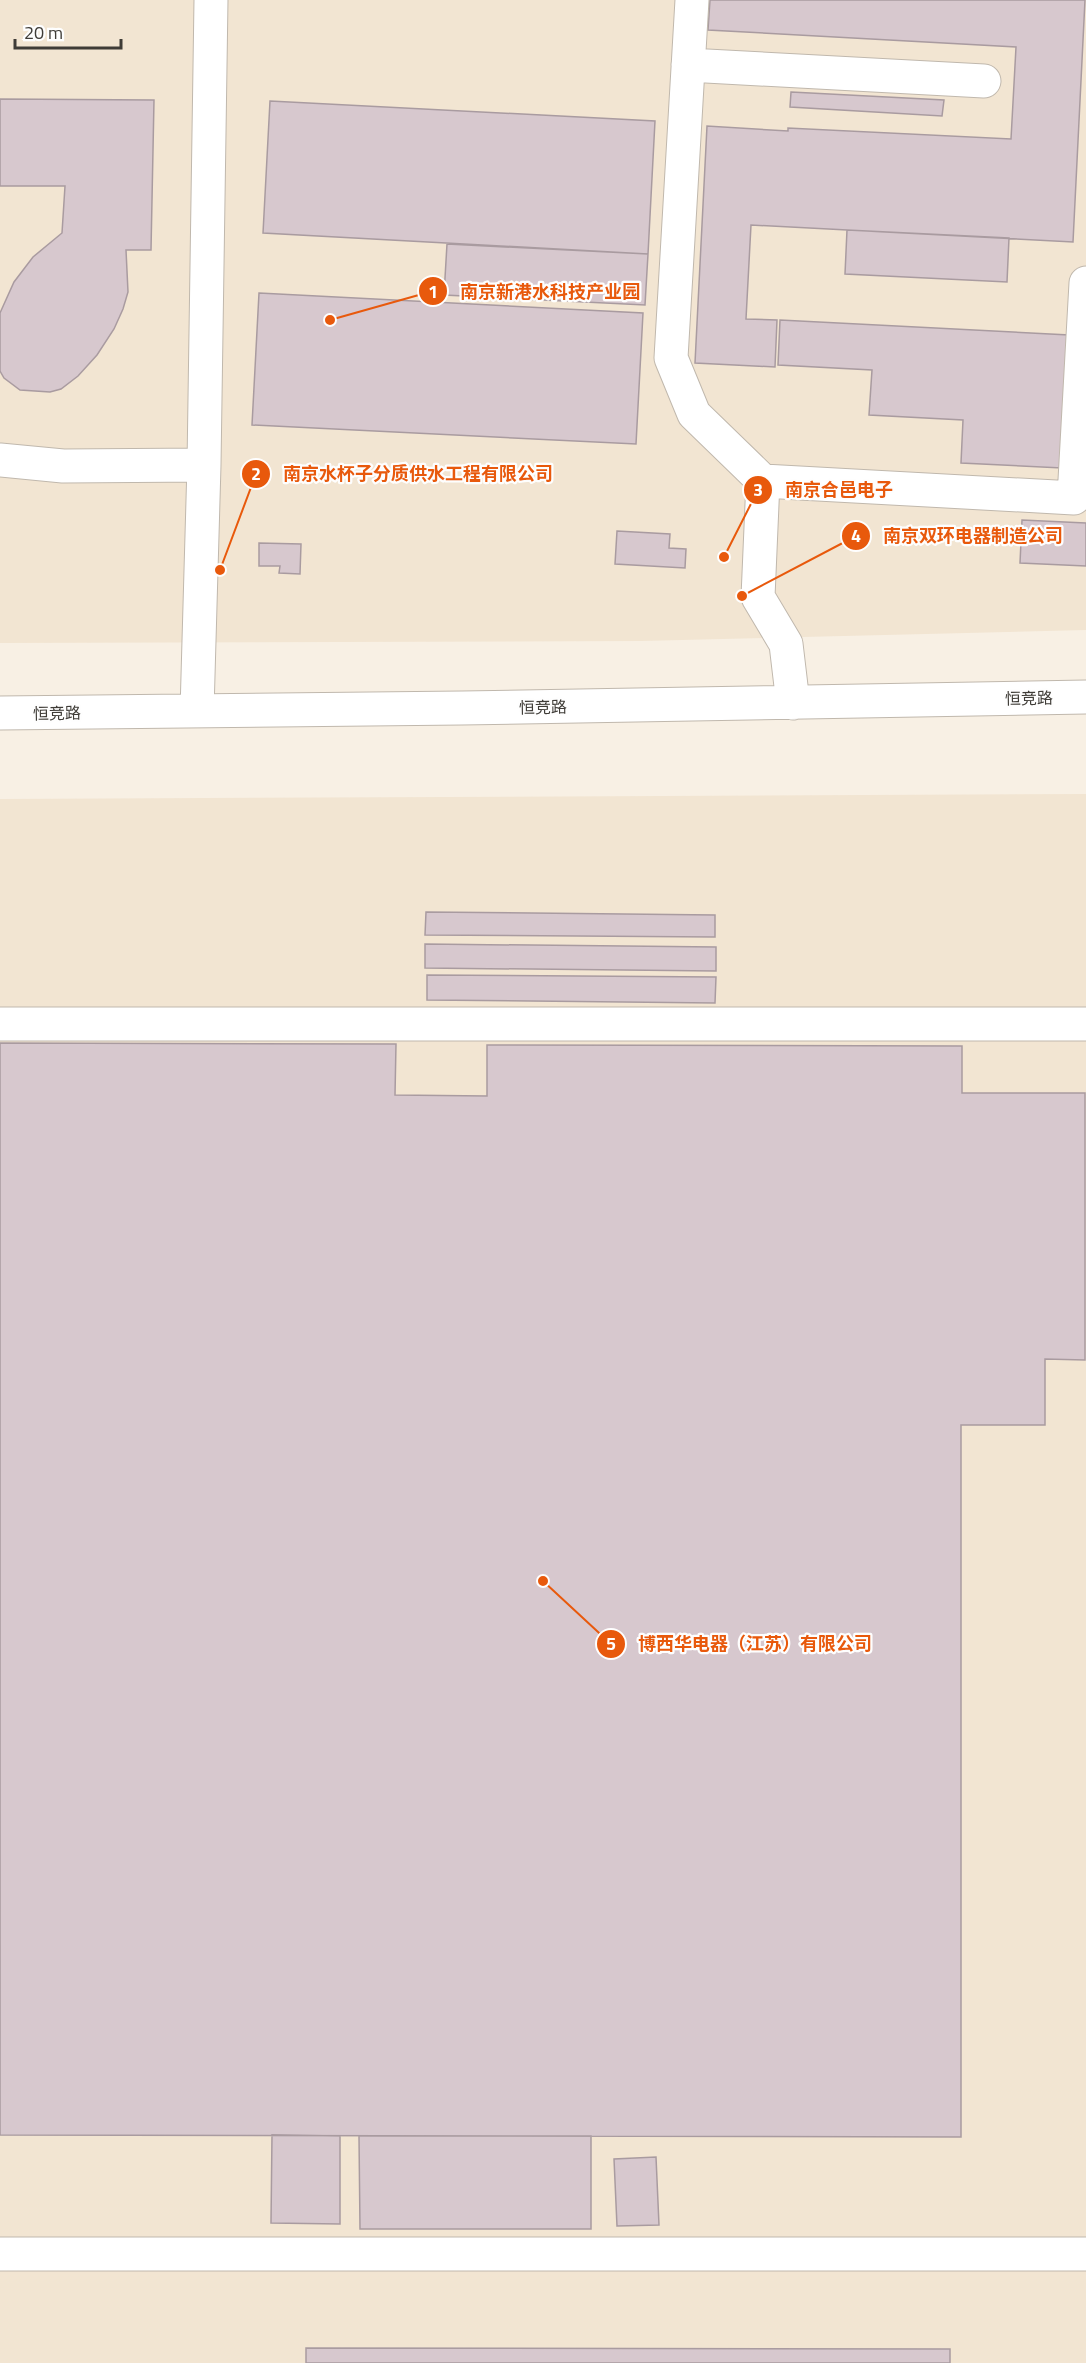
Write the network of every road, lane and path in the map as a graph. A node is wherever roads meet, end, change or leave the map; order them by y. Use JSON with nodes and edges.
{"nodes":[{"id":1,"x":210,"y":0,"type":"edge"},
{"id":2,"x":692,"y":0,"type":"edge"},
{"id":3,"x":688,"y":65,"type":"junction"},
{"id":4,"x":984,"y":81,"type":"dead end"},
{"id":5,"x":1086,"y":283,"type":"edge"},
{"id":6,"x":0,"y":460,"type":"edge"},
{"id":7,"x":204,"y":465,"type":"junction"},
{"id":8,"x":763,"y":481,"type":"junction"},
{"id":9,"x":1086,"y":697,"type":"edge"},
{"id":10,"x":793,"y":702,"type":"junction"},
{"id":11,"x":197,"y":711,"type":"junction"},
{"id":12,"x":0,"y":713,"type":"edge"},
{"id":13,"x":0,"y":1024,"type":"edge"},
{"id":14,"x":1086,"y":1024,"type":"edge"},
{"id":15,"x":0,"y":2254,"type":"edge"},
{"id":16,"x":1086,"y":2254,"type":"edge"}],
"edges":[{"from":1,"to":7,"type":"street"},
{"from":2,"to":3,"type":"street"},
{"from":3,"to":4,"type":"street"},
{"from":3,"to":8,"type":"street"},
{"from":5,"to":8,"type":"street"},
{"from":6,"to":7,"type":"street"},
{"from":7,"to":11,"type":"street"},
{"from":8,"to":10,"type":"street"},
{"from":9,"to":10,"type":"street","name":"恒竞路"},
{"from":10,"to":11,"type":"street","name":"恒竞路"},
{"from":11,"to":12,"type":"street","name":"恒竞路"},
{"from":13,"to":14,"type":"street"},
{"from":15,"to":16,"type":"street"}]}
